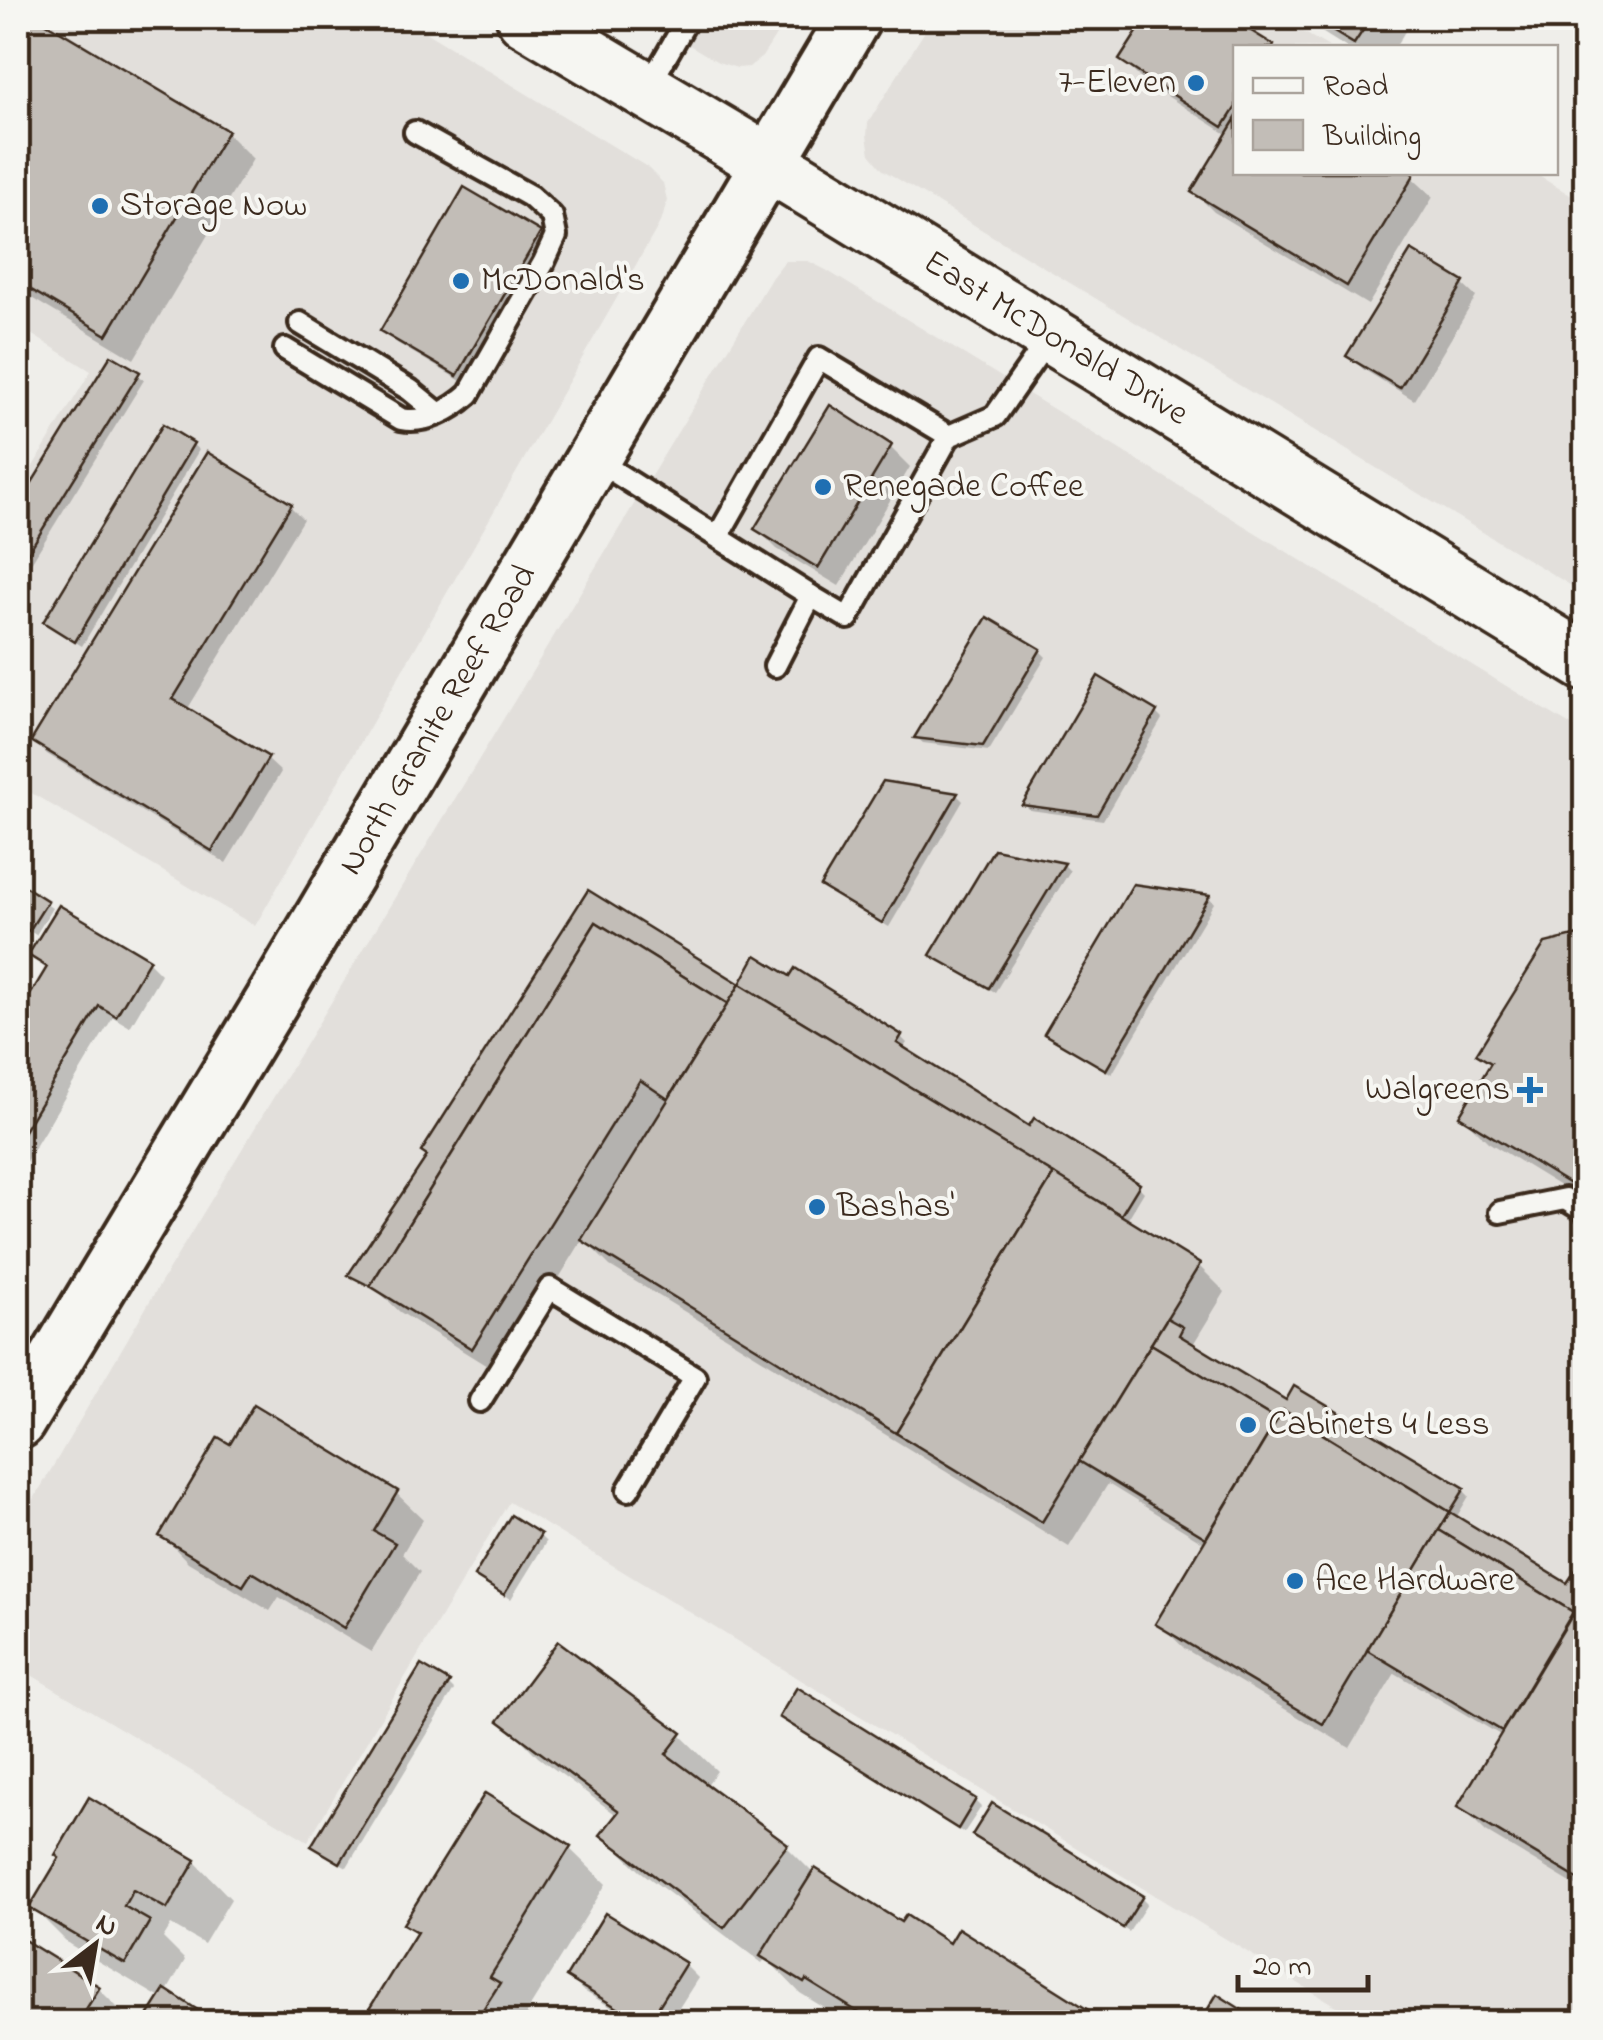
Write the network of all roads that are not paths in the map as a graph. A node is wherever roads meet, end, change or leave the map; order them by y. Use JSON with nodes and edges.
{"nodes":[{"id":1,"x":525,"y":18,"type":"edge"},
{"id":2,"x":688,"y":18,"type":"edge"},
{"id":3,"x":854,"y":18,"type":"edge"},
{"id":4,"x":647,"y":90,"type":"junction"},
{"id":5,"x":414,"y":132,"type":"dead end"},
{"id":6,"x":768,"y":162,"type":"junction"},
{"id":7,"x":300,"y":323,"type":"dead end"},
{"id":8,"x":1050,"y":336,"type":"junction"},
{"id":9,"x":285,"y":349,"type":"dead end"},
{"id":10,"x":438,"y":414,"type":"junction"},
{"id":11,"x":948,"y":436,"type":"junction"},
{"id":12,"x":592,"y":458,"type":"junction"},
{"id":13,"x":718,"y":536,"type":"junction"},
{"id":14,"x":811,"y":596,"type":"junction"},
{"id":15,"x":1586,"y":662,"type":"edge"},
{"id":16,"x":774,"y":666,"type":"dead end"},
{"id":17,"x":1500,"y":1212,"type":"dead end"},
{"id":18,"x":1586,"y":1212,"type":"edge"},
{"id":19,"x":480,"y":1401,"type":"dead end"},
{"id":20,"x":18,"y":1422,"type":"edge"},
{"id":21,"x":628,"y":1490,"type":"dead end"}],
"edges":[{"from":1,"to":4,"type":"main road","name":"East McDonald Drive"},
{"from":2,"to":4,"type":"lane"},
{"from":3,"to":6,"type":"street","name":"North Granite Reef Road"},
{"from":4,"to":6,"type":"main road","name":"East McDonald Drive"},
{"from":5,"to":10,"type":"lane"},
{"from":6,"to":8,"type":"main road","name":"East McDonald Drive"},
{"from":6,"to":12,"type":"street","name":"North Granite Reef Road"},
{"from":7,"to":10,"type":"lane"},
{"from":8,"to":11,"type":"lane"},
{"from":8,"to":15,"type":"main road","name":"East McDonald Drive"},
{"from":9,"to":10,"type":"lane"},
{"from":11,"to":13,"type":"lane"},
{"from":11,"to":14,"type":"lane"},
{"from":12,"to":13,"type":"lane"},
{"from":12,"to":20,"type":"street","name":"North Granite Reef Road"},
{"from":13,"to":14,"type":"lane"},
{"from":14,"to":16,"type":"lane"},
{"from":17,"to":18,"type":"lane"},
{"from":19,"to":21,"type":"lane"}]}
